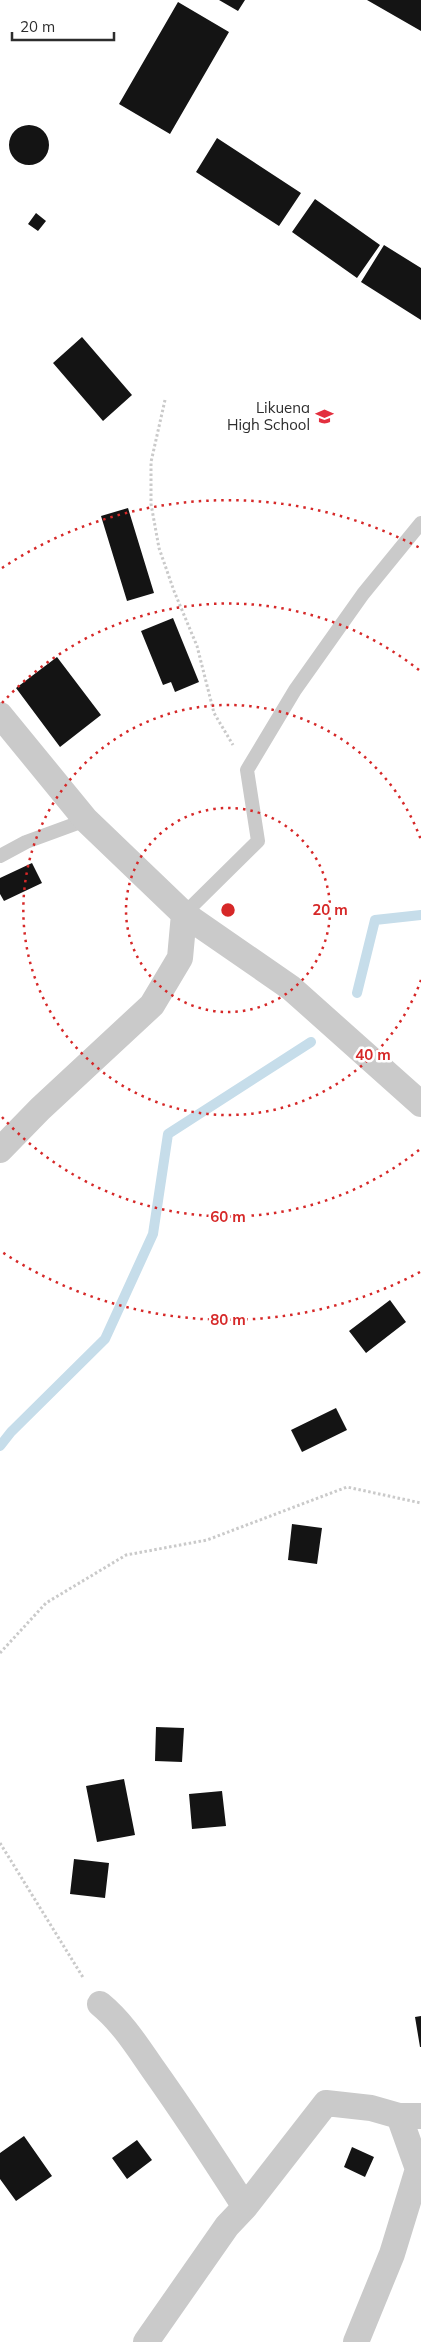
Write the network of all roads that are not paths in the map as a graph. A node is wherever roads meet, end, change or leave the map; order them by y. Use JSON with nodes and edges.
{"nodes":[{"id":1,"x":421,"y":523,"type":"edge"},
{"id":2,"x":0,"y":715,"type":"edge"},
{"id":3,"x":86,"y":820,"type":"junction"},
{"id":4,"x":0,"y":856,"type":"edge"},
{"id":5,"x":184,"y":914,"type":"junction"},
{"id":6,"x":421,"y":1104,"type":"edge"},
{"id":7,"x":0,"y":1150,"type":"edge"},
{"id":8,"x":100,"y":2004,"type":"road end"},
{"id":9,"x":410,"y":2116,"type":"edge"},
{"id":10,"x":245,"y":2207,"type":"junction"},
{"id":11,"x":146,"y":2342,"type":"edge"},
{"id":12,"x":356,"y":2342,"type":"edge"}],
"edges":[{"from":1,"to":5,"type":"lane"},
{"from":2,"to":3,"type":"street"},
{"from":3,"to":4,"type":"lane"},
{"from":3,"to":5,"type":"street"},
{"from":5,"to":6,"type":"street"},
{"from":5,"to":7,"type":"street"},
{"from":8,"to":10,"type":"street"},
{"from":9,"to":10,"type":"street"},
{"from":9,"to":12,"type":"street"},
{"from":10,"to":11,"type":"street"}]}
